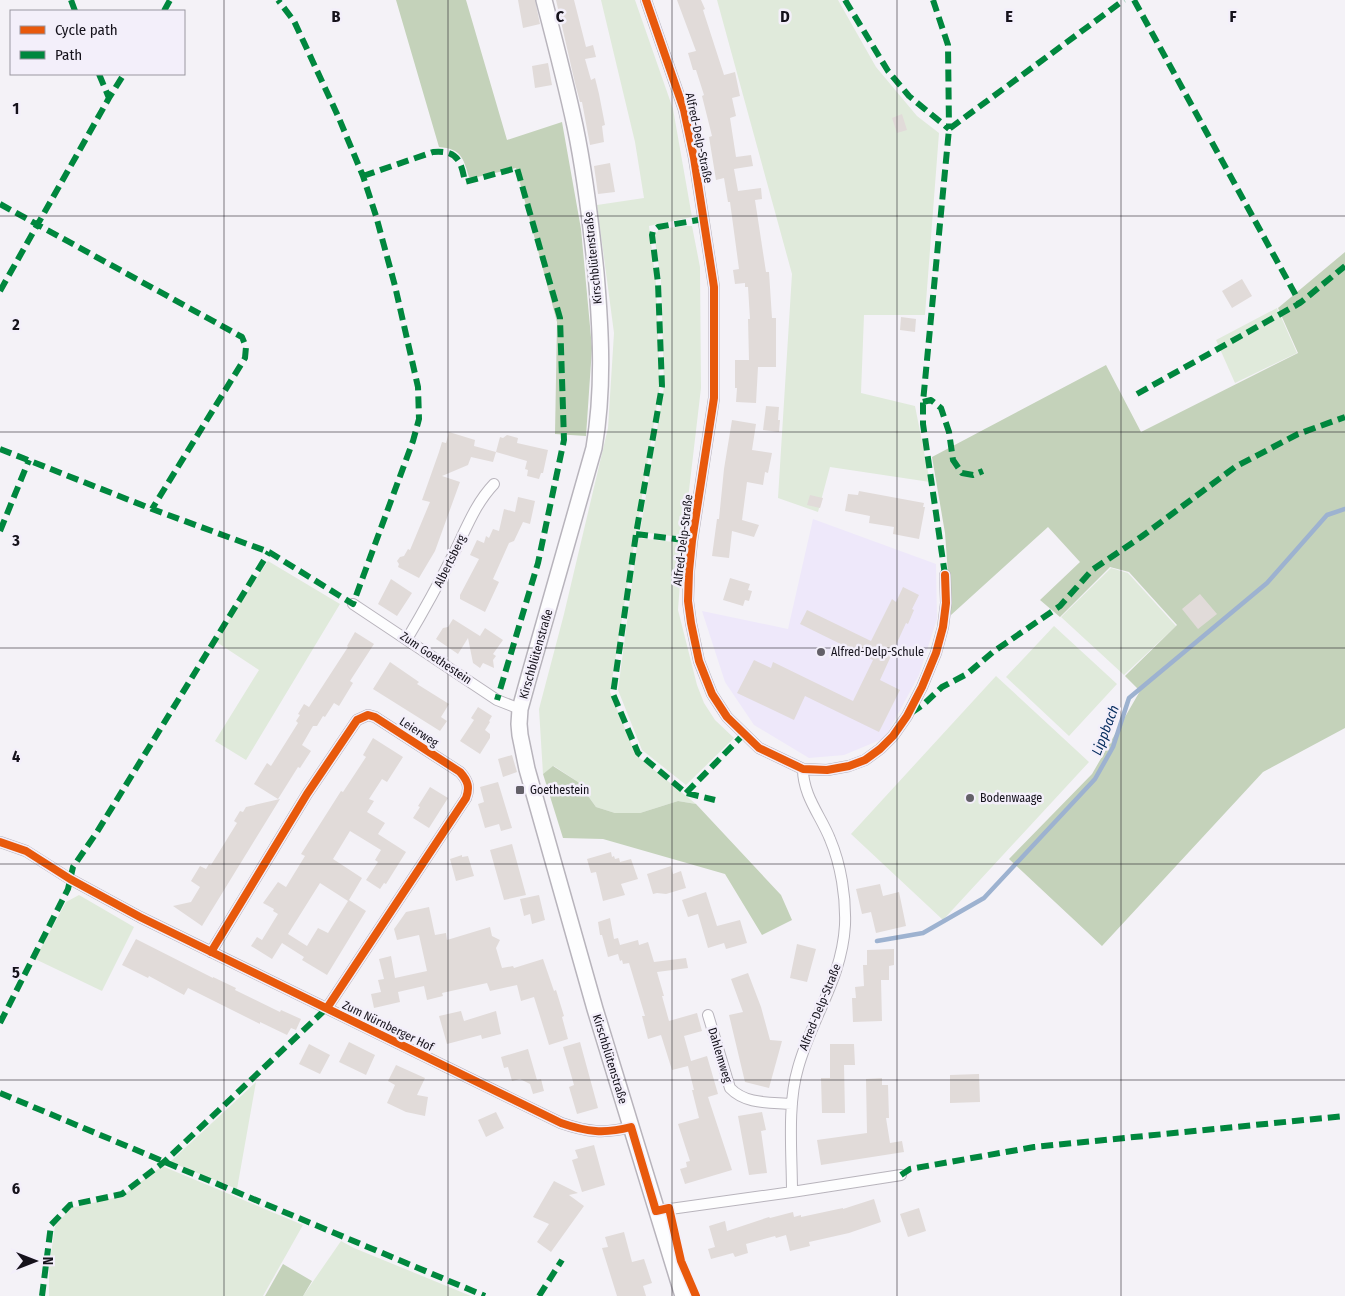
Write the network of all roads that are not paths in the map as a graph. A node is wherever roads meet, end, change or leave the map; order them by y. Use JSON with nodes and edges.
{"nodes":[{"id":1,"x":544,"y":0,"type":"edge"},
{"id":2,"x":646,"y":0,"type":"edge"},
{"id":3,"x":494,"y":484,"type":"dead end"},
{"id":4,"x":945,"y":574,"type":"dead end"},
{"id":5,"x":353,"y":604,"type":"dead end"},
{"id":6,"x":407,"y":639,"type":"junction"},
{"id":7,"x":520,"y":709,"type":"junction"},
{"id":8,"x":803,"y":770,"type":"junction"},
{"id":9,"x":0,"y":842,"type":"edge"},
{"id":10,"x":211,"y":952,"type":"junction"},
{"id":11,"x":326,"y":1008,"type":"junction"},
{"id":12,"x":708,"y":1015,"type":"dead end"},
{"id":13,"x":792,"y":1104,"type":"junction"},
{"id":14,"x":631,"y":1127,"type":"junction"},
{"id":15,"x":901,"y":1176,"type":"dead end"},
{"id":16,"x":792,"y":1192,"type":"junction"},
{"id":17,"x":656,"y":1211,"type":"junction"},
{"id":18,"x":683,"y":1296,"type":"edge"}],
"edges":[{"from":1,"to":7,"type":"main road","name":"Kirschblütenstraße"},
{"from":2,"to":8,"type":"street","name":"Alfred-Delp-Straße"},
{"from":3,"to":6,"type":"street","name":"Albertsberg"},
{"from":4,"to":8,"type":"street","name":"Alfred-Delp-Straße"},
{"from":5,"to":6,"type":"street","name":"Zum Goethestein"},
{"from":6,"to":7,"type":"street","name":"Zum Goethestein"},
{"from":7,"to":14,"type":"main road","name":"Kirschblütenstraße"},
{"from":8,"to":13,"type":"street","name":"Alfred-Delp-Straße"},
{"from":9,"to":10,"type":"street","name":"Zum Nürnberger Hof"},
{"from":10,"to":11,"type":"street","name":"Zum Nürnberger Hof"},
{"from":10,"to":11,"type":"street","name":"Leierweg"},
{"from":11,"to":14,"type":"street","name":"Zum Nürnberger Hof"},
{"from":12,"to":13,"type":"street","name":"Dahlemweg"},
{"from":13,"to":16,"type":"street","name":"Alfred-Delp-Straße"},
{"from":14,"to":17,"type":"main road","name":"Kirschblütenstraße"},
{"from":15,"to":16,"type":"street"},
{"from":16,"to":17,"type":"street"},
{"from":17,"to":18,"type":"main road","name":"Kirschblütenstraße"}]}
